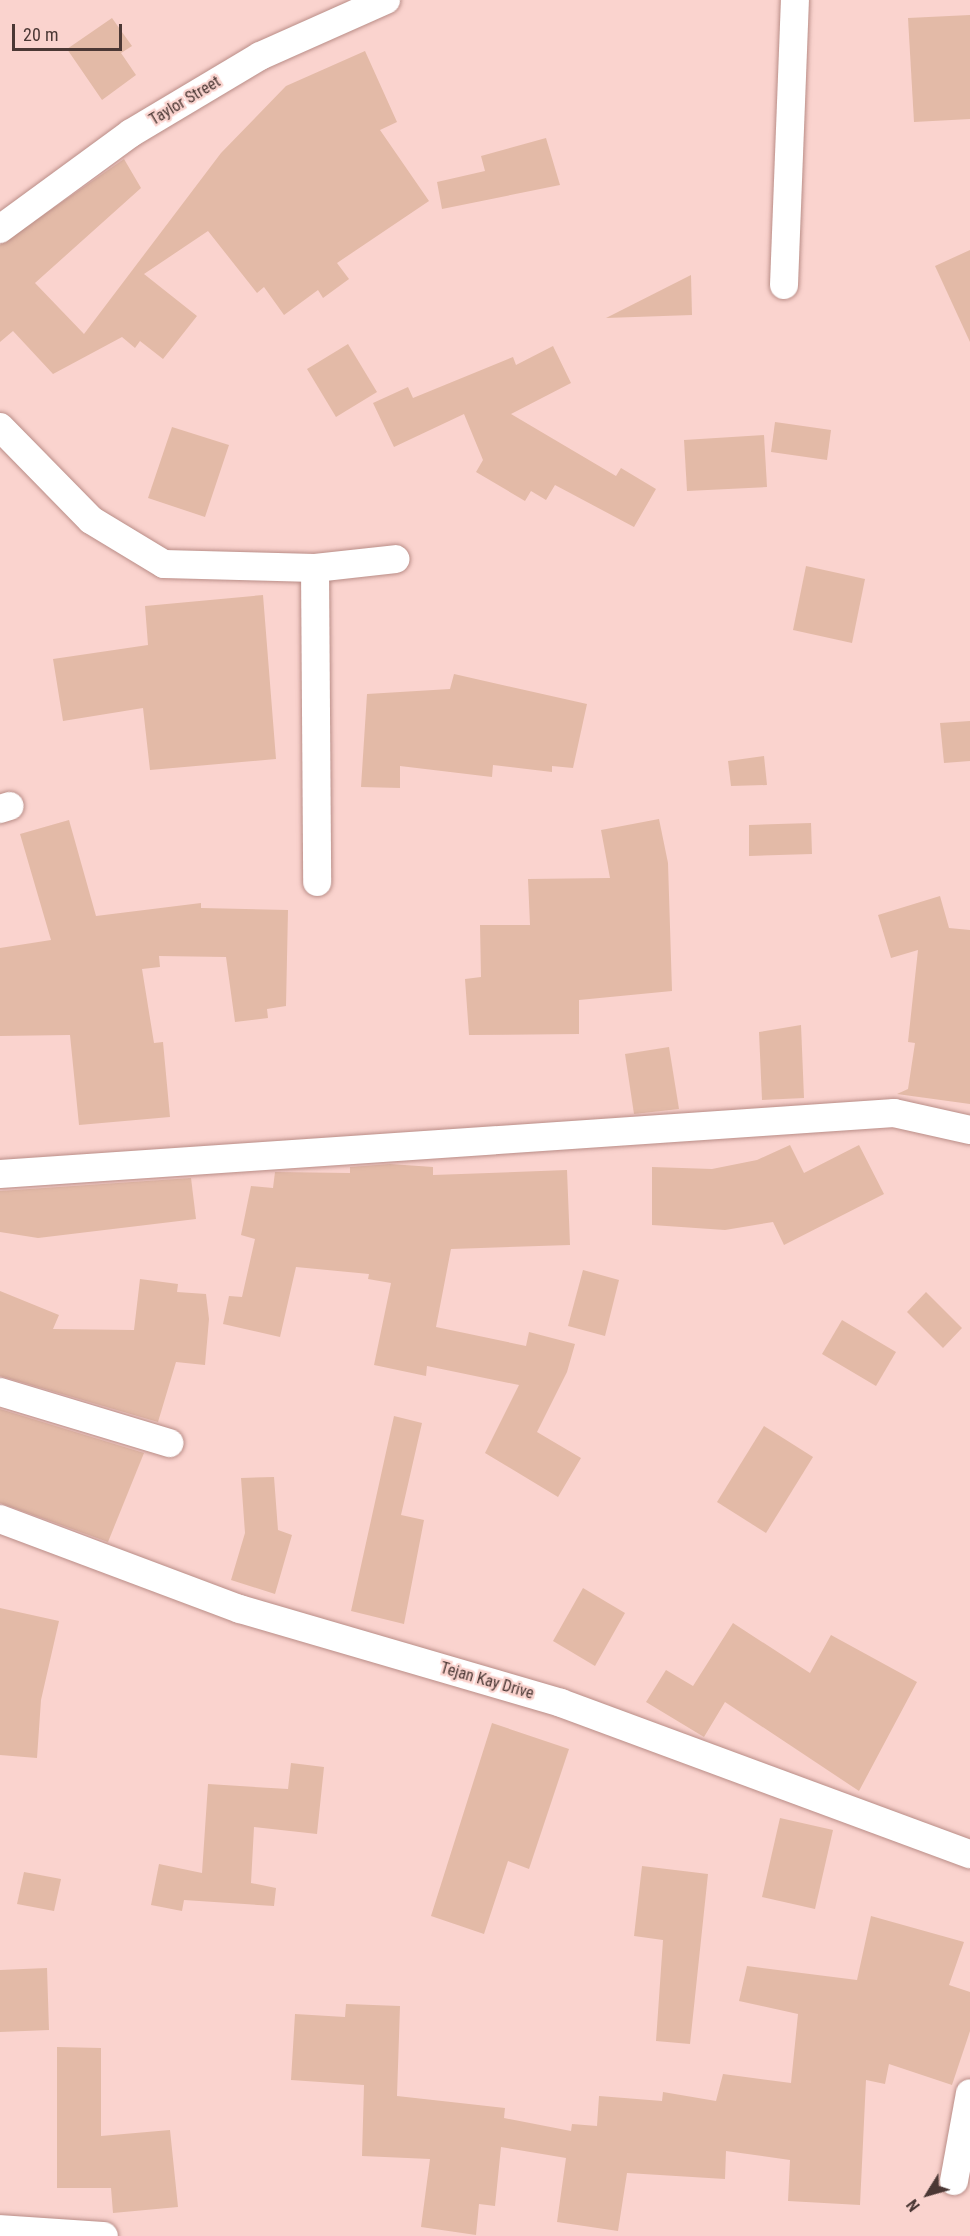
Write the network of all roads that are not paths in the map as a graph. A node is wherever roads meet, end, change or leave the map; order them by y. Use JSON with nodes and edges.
{"nodes":[{"id":1,"x":386,"y":0,"type":"edge"},
{"id":2,"x":795,"y":0,"type":"edge"},
{"id":3,"x":0,"y":229,"type":"edge"},
{"id":4,"x":784,"y":285,"type":"dead end"},
{"id":5,"x":0,"y":427,"type":"edge"},
{"id":6,"x":396,"y":559,"type":"dead end"},
{"id":7,"x":315,"y":568,"type":"junction"},
{"id":8,"x":317,"y":882,"type":"dead end"},
{"id":9,"x":970,"y":1130,"type":"edge"},
{"id":10,"x":0,"y":1174,"type":"edge"},
{"id":11,"x":0,"y":1392,"type":"edge"},
{"id":12,"x":169,"y":1443,"type":"dead end"},
{"id":13,"x":0,"y":1519,"type":"edge"},
{"id":14,"x":970,"y":1854,"type":"edge"},
{"id":15,"x":970,"y":2093,"type":"edge"},
{"id":16,"x":954,"y":2181,"type":"dead end"},
{"id":17,"x":0,"y":2229,"type":"edge"},
{"id":18,"x":105,"y":2236,"type":"edge"}],
"edges":[{"from":1,"to":3,"type":"street","name":"Taylor Street"},
{"from":2,"to":4,"type":"street"},
{"from":5,"to":7,"type":"street"},
{"from":6,"to":7,"type":"street"},
{"from":7,"to":8,"type":"street"},
{"from":9,"to":10,"type":"street"},
{"from":11,"to":12,"type":"street"},
{"from":13,"to":14,"type":"street","name":"Tejan Kay Drive"},
{"from":15,"to":16,"type":"street"},
{"from":17,"to":18,"type":"street"}]}
